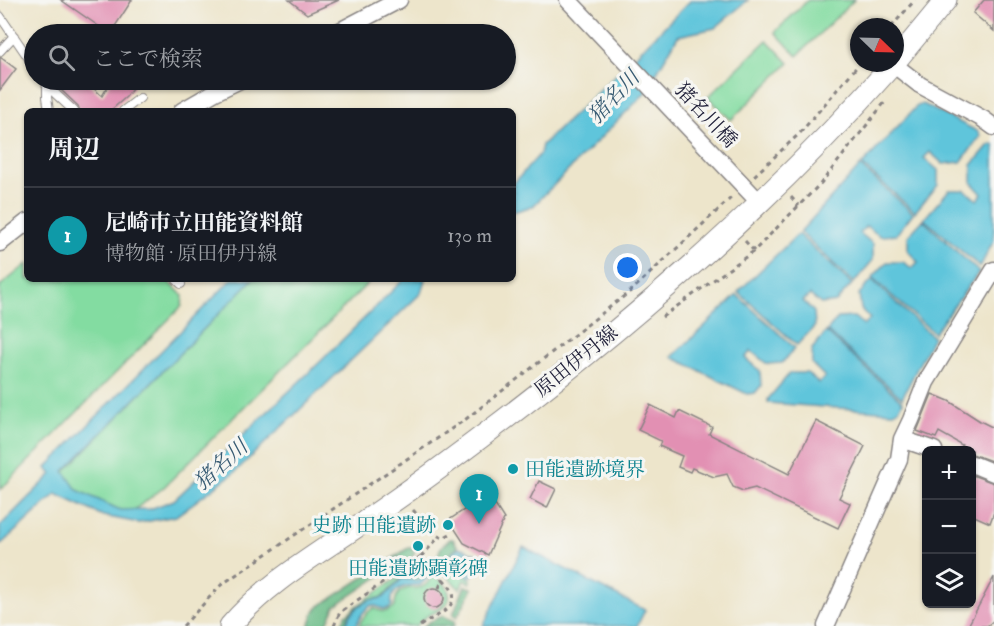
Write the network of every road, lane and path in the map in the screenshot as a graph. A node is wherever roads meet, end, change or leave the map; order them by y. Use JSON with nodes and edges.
{"nodes":[{"id":1,"x":399,"y":0,"type":"edge"},
{"id":2,"x":568,"y":0,"type":"edge"},
{"id":3,"x":915,"y":0,"type":"edge"},
{"id":4,"x":946,"y":0,"type":"edge"},
{"id":5,"x":0,"y":16,"type":"edge"},
{"id":6,"x":899,"y":18,"type":"edge"},
{"id":7,"x":354,"y":24,"type":"edge"},
{"id":8,"x":14,"y":36,"type":"junction"},
{"id":9,"x":0,"y":51,"type":"edge"},
{"id":10,"x":24,"y":51,"type":"edge"},
{"id":11,"x":904,"y":51,"type":"edge"},
{"id":12,"x":904,"y":71,"type":"edge"},
{"id":13,"x":852,"y":72,"type":"edge"},
{"id":14,"x":886,"y":72,"type":"edge"},
{"id":15,"x":46,"y":90,"type":"edge"},
{"id":16,"x":53,"y":90,"type":"edge"},
{"id":17,"x":219,"y":90,"type":"edge"},
{"id":18,"x":140,"y":98,"type":"dead end"},
{"id":19,"x":49,"y":108,"type":"edge"},
{"id":20,"x":71,"y":108,"type":"edge"},
{"id":21,"x":127,"y":108,"type":"edge"},
{"id":22,"x":187,"y":108,"type":"edge"},
{"id":23,"x":994,"y":127,"type":"edge"},
{"id":24,"x":741,"y":185,"type":"junction"},
{"id":25,"x":791,"y":197,"type":"dead end"},
{"id":26,"x":759,"y":202,"type":"junction"},
{"id":27,"x":799,"y":206,"type":"dead end"},
{"id":28,"x":24,"y":224,"type":"edge"},
{"id":29,"x":744,"y":239,"type":"dead end"},
{"id":30,"x":0,"y":243,"type":"edge"},
{"id":31,"x":754,"y":251,"type":"dead end"},
{"id":32,"x":994,"y":270,"type":"edge"},
{"id":33,"x":902,"y":439,"type":"junction"},
{"id":34,"x":922,"y":446,"type":"edge"},
{"id":35,"x":976,"y":466,"type":"edge"},
{"id":36,"x":994,"y":473,"type":"edge"},
{"id":37,"x":413,"y":510,"type":"dead end"},
{"id":38,"x":450,"y":534,"type":"dead end"},
{"id":39,"x":439,"y":537,"type":"junction"},
{"id":40,"x":421,"y":557,"type":"junction"},
{"id":41,"x":444,"y":578,"type":"junction"},
{"id":42,"x":439,"y":588,"type":"dead end"},
{"id":43,"x":183,"y":626,"type":"edge"},
{"id":44,"x":230,"y":626,"type":"edge"},
{"id":45,"x":334,"y":626,"type":"edge"},
{"id":46,"x":420,"y":626,"type":"edge"},
{"id":47,"x":826,"y":626,"type":"edge"}],
"edges":[{"from":1,"to":7,"type":"street"},
{"from":2,"to":24,"type":"street","name":"猪名川橋"},
{"from":3,"to":6,"type":"path"},
{"from":4,"to":11,"type":"street","name":"原田伊丹線"},
{"from":5,"to":8,"type":"lane"},
{"from":8,"to":9,"type":"lane"},
{"from":8,"to":10,"type":"lane"},
{"from":12,"to":23,"type":"street"},
{"from":13,"to":24,"type":"path"},
{"from":14,"to":26,"type":"street","name":"原田伊丹線"},
{"from":15,"to":19,"type":"lane"},
{"from":16,"to":20,"type":"lane"},
{"from":17,"to":22,"type":"street"},
{"from":18,"to":21,"type":"lane"},
{"from":24,"to":26,"type":"street","name":"猪名川橋"},
{"from":24,"to":43,"type":"path"},
{"from":25,"to":27,"type":"path"},
{"from":26,"to":44,"type":"street","name":"原田伊丹線"},
{"from":28,"to":30,"type":"street"},
{"from":29,"to":31,"type":"path"},
{"from":32,"to":33,"type":"street"},
{"from":33,"to":34,"type":"street"},
{"from":33,"to":47,"type":"street"},
{"from":35,"to":36,"type":"street"},
{"from":37,"to":39,"type":"path"},
{"from":38,"to":39,"type":"path"},
{"from":39,"to":40,"type":"path"},
{"from":40,"to":41,"type":"path"},
{"from":40,"to":45,"type":"path"},
{"from":41,"to":42,"type":"path"},
{"from":41,"to":46,"type":"path"}]}
